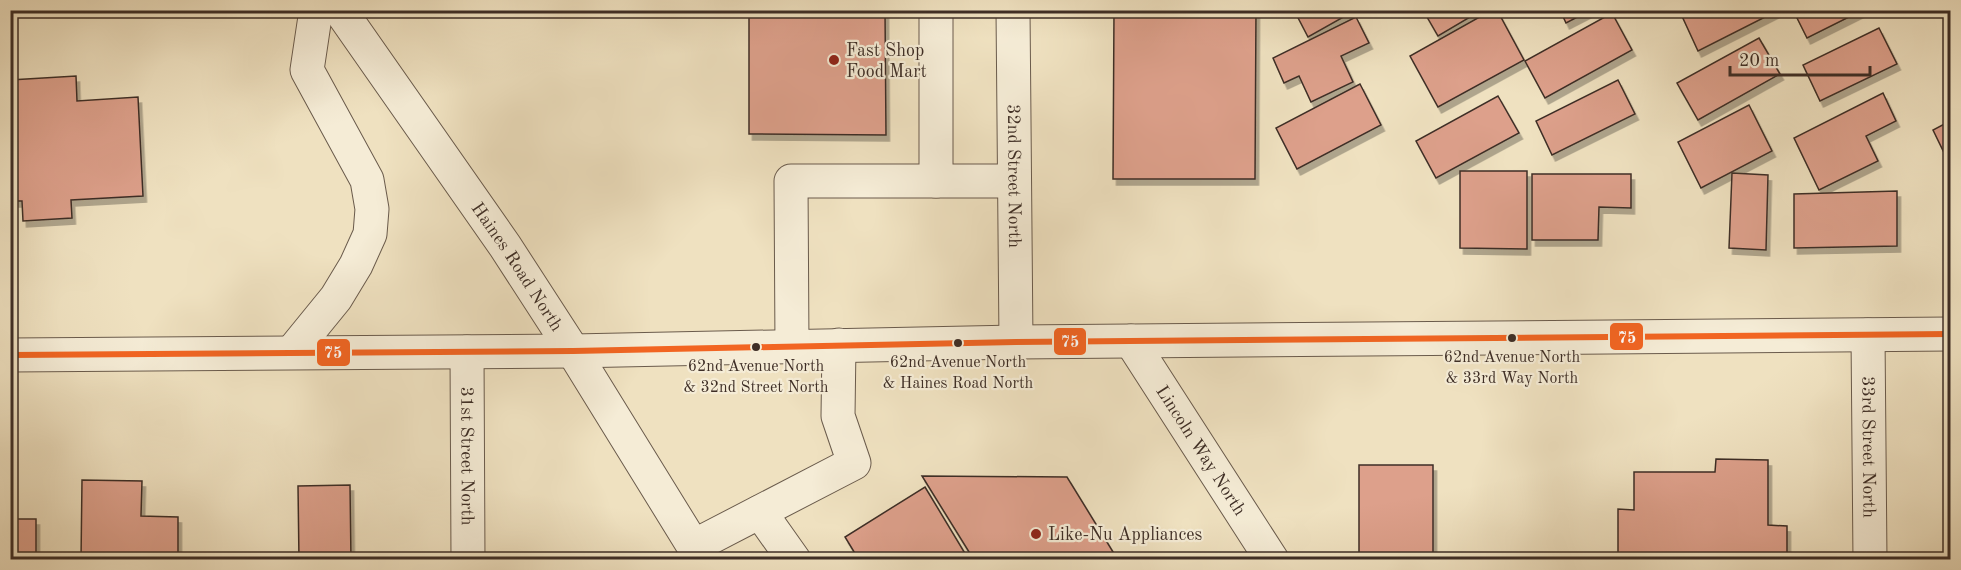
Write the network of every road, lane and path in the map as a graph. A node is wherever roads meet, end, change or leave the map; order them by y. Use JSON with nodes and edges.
{"nodes":[{"id":1,"x":316,"y":10,"type":"edge"},
{"id":2,"x":340,"y":10,"type":"edge"},
{"id":3,"x":936,"y":10,"type":"edge"},
{"id":4,"x":1013,"y":10,"type":"edge"},
{"id":5,"x":936,"y":181,"type":"junction"},
{"id":6,"x":1014,"y":181,"type":"junction"},
{"id":7,"x":1950,"y":334,"type":"edge"},
{"id":8,"x":1868,"y":335,"type":"junction"},
{"id":9,"x":1131,"y":341,"type":"junction"},
{"id":10,"x":1016,"y":342,"type":"junction"},
{"id":11,"x":839,"y":345,"type":"junction"},
{"id":12,"x":792,"y":346,"type":"junction"},
{"id":13,"x":573,"y":351,"type":"junction"},
{"id":14,"x":292,"y":352,"type":"junction"},
{"id":15,"x":467,"y":352,"type":"junction"},
{"id":16,"x":10,"y":355,"type":"edge"},
{"id":17,"x":760,"y":512,"type":"junction"},
{"id":18,"x":698,"y":553,"type":"edge"},
{"id":19,"x":468,"y":560,"type":"edge"},
{"id":20,"x":794,"y":560,"type":"edge"},
{"id":21,"x":1272,"y":560,"type":"edge"},
{"id":22,"x":1870,"y":560,"type":"edge"}],
"edges":[{"from":1,"to":14,"type":"street"},
{"from":2,"to":13,"type":"street","name":"Haines Road North"},
{"from":3,"to":5,"type":"street"},
{"from":4,"to":6,"type":"street","name":"32nd Street North"},
{"from":5,"to":6,"type":"street"},
{"from":5,"to":12,"type":"street"},
{"from":6,"to":10,"type":"street","name":"32nd Street North"},
{"from":7,"to":8,"type":"street"},
{"from":8,"to":9,"type":"street"},
{"from":8,"to":22,"type":"street","name":"33rd Street North"},
{"from":9,"to":10,"type":"street"},
{"from":9,"to":21,"type":"street","name":"Lincoln Way North"},
{"from":10,"to":11,"type":"street"},
{"from":11,"to":12,"type":"street"},
{"from":11,"to":17,"type":"street"},
{"from":12,"to":13,"type":"street"},
{"from":13,"to":15,"type":"street"},
{"from":13,"to":18,"type":"street","name":"Haines Road North"},
{"from":14,"to":15,"type":"street"},
{"from":14,"to":16,"type":"street"},
{"from":15,"to":19,"type":"street","name":"31st Street North"},
{"from":17,"to":18,"type":"street"},
{"from":17,"to":20,"type":"street"}]}
